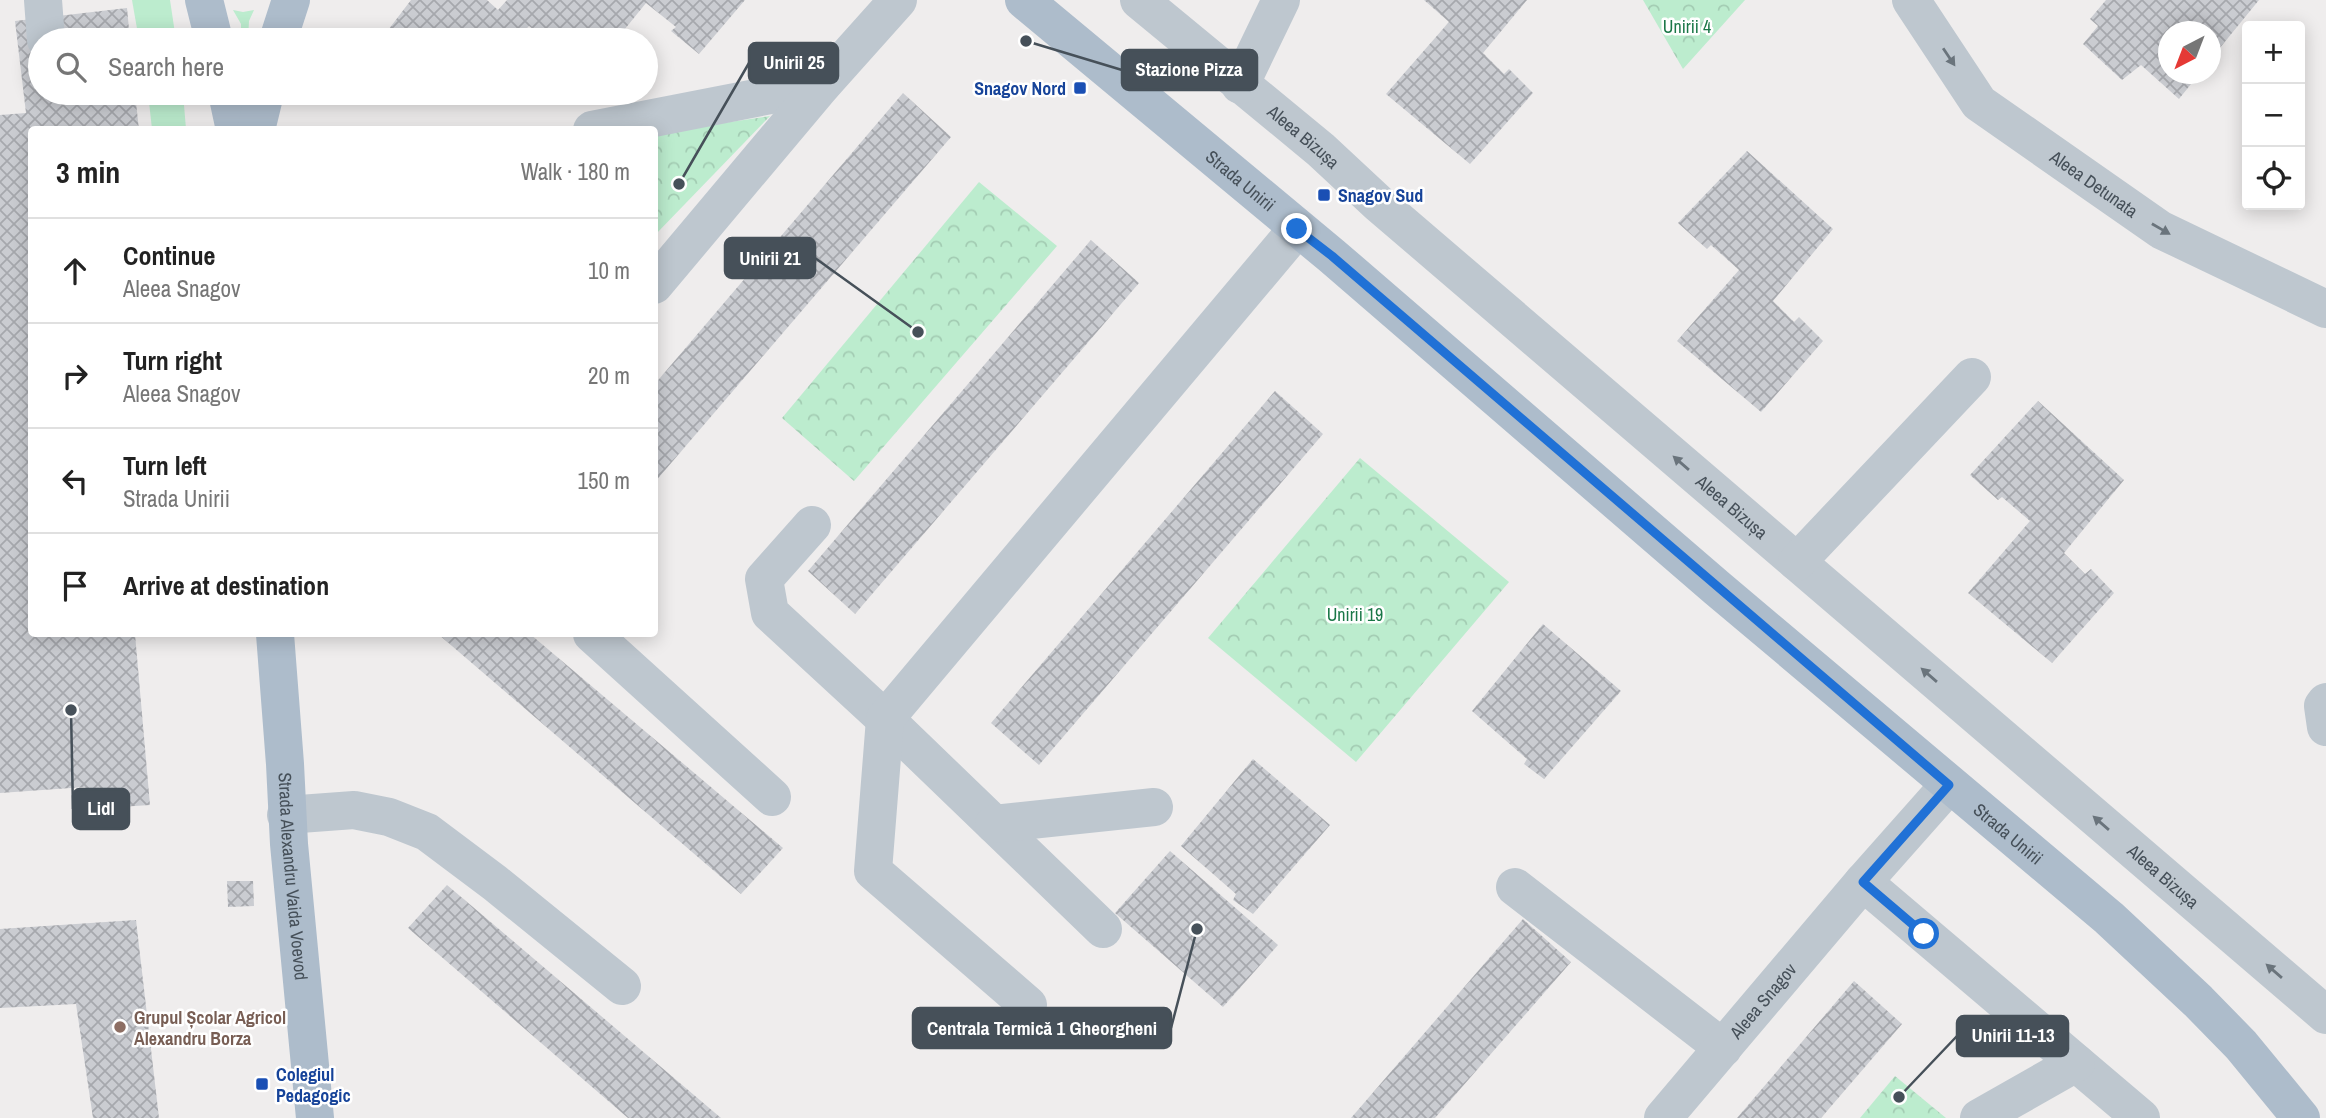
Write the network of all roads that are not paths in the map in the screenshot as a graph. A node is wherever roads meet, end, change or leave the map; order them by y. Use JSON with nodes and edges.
{"nodes":[{"id":1,"x":43,"y":0,"type":"edge"},
{"id":2,"x":204,"y":0,"type":"edge"},
{"id":3,"x":291,"y":0,"type":"edge"},
{"id":4,"x":898,"y":0,"type":"edge"},
{"id":5,"x":1024,"y":0,"type":"edge"},
{"id":6,"x":1139,"y":0,"type":"edge"},
{"id":7,"x":1281,"y":0,"type":"edge"},
{"id":8,"x":1911,"y":0,"type":"edge"},
{"id":9,"x":45,"y":28,"type":"edge"},
{"id":10,"x":211,"y":28,"type":"edge"},
{"id":11,"x":282,"y":28,"type":"edge"},
{"id":12,"x":822,"y":85,"type":"junction"},
{"id":13,"x":1240,"y":85,"type":"junction"},
{"id":14,"x":230,"y":105,"type":"edge"},
{"id":15,"x":262,"y":105,"type":"edge"},
{"id":16,"x":234,"y":126,"type":"edge"},
{"id":17,"x":257,"y":126,"type":"edge"},
{"id":18,"x":612,"y":126,"type":"edge"},
{"id":19,"x":1297,"y":229,"type":"junction"},
{"id":20,"x":658,"y":280,"type":"edge"},
{"id":21,"x":2326,"y":309,"type":"edge"},
{"id":22,"x":1972,"y":377,"type":"dead end"},
{"id":23,"x":812,"y":525,"type":"dead end"},
{"id":24,"x":1797,"y":562,"type":"junction"},
{"id":25,"x":275,"y":637,"type":"edge"},
{"id":26,"x":595,"y":637,"type":"edge"},
{"id":27,"x":2326,"y":702,"type":"edge"},
{"id":28,"x":885,"y":719,"type":"junction"},
{"id":29,"x":2326,"y":727,"type":"edge"},
{"id":30,"x":1949,"y":785,"type":"junction"},
{"id":31,"x":772,"y":797,"type":"dead end"},
{"id":32,"x":1154,"y":807,"type":"dead end"},
{"id":33,"x":286,"y":815,"type":"junction"},
{"id":34,"x":994,"y":824,"type":"junction"},
{"id":35,"x":1863,"y":882,"type":"junction"},
{"id":36,"x":1516,"y":887,"type":"dead end"},
{"id":37,"x":1103,"y":929,"type":"dead end"},
{"id":38,"x":622,"y":986,"type":"dead end"},
{"id":39,"x":1028,"y":1005,"type":"dead end"},
{"id":40,"x":2326,"y":1015,"type":"edge"},
{"id":41,"x":1723,"y":1048,"type":"junction"},
{"id":42,"x":2076,"y":1063,"type":"junction"},
{"id":43,"x":315,"y":1118,"type":"edge"},
{"id":44,"x":1663,"y":1118,"type":"edge"},
{"id":45,"x":1979,"y":1118,"type":"edge"},
{"id":46,"x":2141,"y":1118,"type":"edge"},
{"id":47,"x":2301,"y":1118,"type":"edge"}],
"edges":[{"from":1,"to":9,"type":"street"},
{"from":2,"to":10,"type":"main road"},
{"from":3,"to":11,"type":"main road"},
{"from":4,"to":12,"type":"street"},
{"from":5,"to":19,"type":"main road","name":"Strada Unirii"},
{"from":6,"to":13,"type":"street","name":"Aleea Bizușa"},
{"from":7,"to":13,"type":"street"},
{"from":8,"to":21,"type":"street","name":"Aleea Detunata","one_way":true},
{"from":12,"to":18,"type":"street"},
{"from":12,"to":20,"type":"street"},
{"from":24,"to":13,"type":"street","name":"Aleea Bizușa","one_way":true},
{"from":14,"to":16,"type":"main road"},
{"from":15,"to":17,"type":"main road"},
{"from":19,"to":28,"type":"street"},
{"from":19,"to":30,"type":"main road","name":"Strada Unirii"},
{"from":22,"to":24,"type":"street"},
{"from":23,"to":28,"type":"street"},
{"from":40,"to":24,"type":"street","name":"Aleea Bizușa","one_way":true},
{"from":25,"to":33,"type":"main road","name":"Strada Alexandru Vaida Voevod"},
{"from":26,"to":31,"type":"street"},
{"from":27,"to":29,"type":"street"},
{"from":28,"to":34,"type":"street"},
{"from":28,"to":39,"type":"street"},
{"from":30,"to":35,"type":"street","name":"Aleea Snagov"},
{"from":30,"to":47,"type":"main road","name":"Strada Unirii"},
{"from":32,"to":34,"type":"street"},
{"from":33,"to":38,"type":"street"},
{"from":33,"to":43,"type":"main road","name":"Strada Alexandru Vaida Voevod"},
{"from":34,"to":37,"type":"street"},
{"from":35,"to":41,"type":"street","name":"Aleea Snagov"},
{"from":35,"to":42,"type":"street"},
{"from":36,"to":41,"type":"street"},
{"from":41,"to":44,"type":"street","name":"Aleea Snagov"},
{"from":42,"to":45,"type":"street"},
{"from":42,"to":46,"type":"street"}]}
